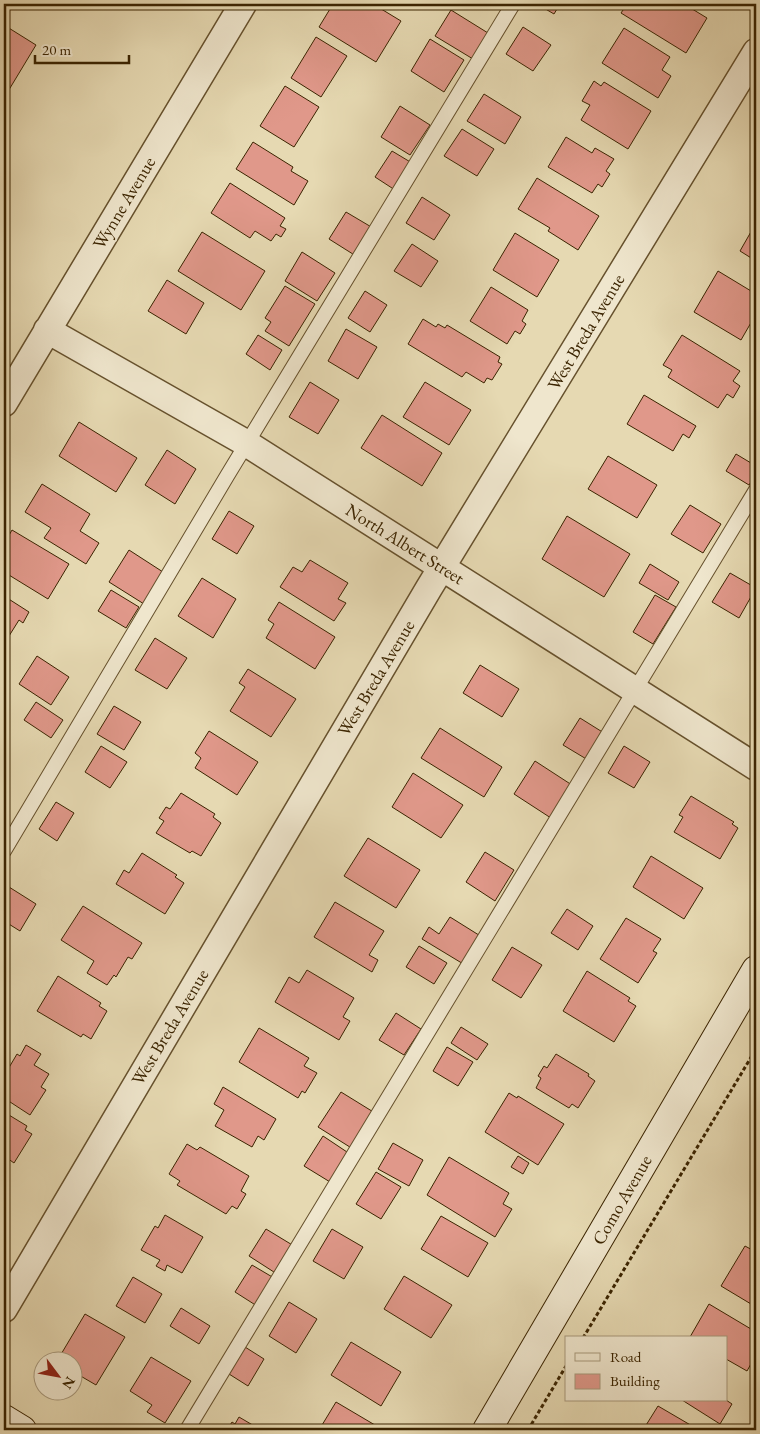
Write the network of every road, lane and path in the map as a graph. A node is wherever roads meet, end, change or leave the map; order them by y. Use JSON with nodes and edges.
{"nodes":[{"id":1,"x":243,"y":4,"type":"edge"},
{"id":2,"x":513,"y":4,"type":"edge"},
{"id":3,"x":756,"y":52,"type":"edge"},
{"id":4,"x":47,"y":330,"type":"junction"},
{"id":5,"x":4,"y":402,"type":"edge"},
{"id":6,"x":246,"y":443,"type":"junction"},
{"id":7,"x":756,"y":490,"type":"edge"},
{"id":8,"x":443,"y":567,"type":"junction"},
{"id":9,"x":635,"y":691,"type":"junction"},
{"id":10,"x":756,"y":767,"type":"edge"},
{"id":11,"x":4,"y":851,"type":"edge"},
{"id":12,"x":756,"y":970,"type":"edge"},
{"id":13,"x":756,"y":1048,"type":"edge"},
{"id":14,"x":4,"y":1309,"type":"edge"},
{"id":15,"x":584,"y":1336,"type":"edge"},
{"id":16,"x":565,"y":1368,"type":"edge"},
{"id":17,"x":4,"y":1419,"type":"edge"},
{"id":18,"x":22,"y":1430,"type":"edge"},
{"id":19,"x":187,"y":1430,"type":"edge"},
{"id":20,"x":487,"y":1430,"type":"edge"},
{"id":21,"x":528,"y":1430,"type":"edge"}],
"edges":[{"from":1,"to":4,"type":"street","name":"Wynne Avenue"},
{"from":2,"to":6,"type":"lane"},
{"from":3,"to":8,"type":"street","name":"West Breda Avenue"},
{"from":4,"to":5,"type":"street","name":"Wynne Avenue"},
{"from":4,"to":6,"type":"street","name":"North Albert Street"},
{"from":6,"to":8,"type":"street","name":"North Albert Street"},
{"from":6,"to":11,"type":"lane"},
{"from":7,"to":9,"type":"lane"},
{"from":8,"to":9,"type":"street","name":"North Albert Street"},
{"from":8,"to":14,"type":"street","name":"West Breda Avenue"},
{"from":9,"to":10,"type":"street","name":"North Albert Street"},
{"from":9,"to":19,"type":"lane"},
{"from":12,"to":20,"type":"main road","name":"Como Avenue"},
{"from":13,"to":15,"type":"path"},
{"from":16,"to":21,"type":"path"},
{"from":17,"to":18,"type":"main road"}]}
